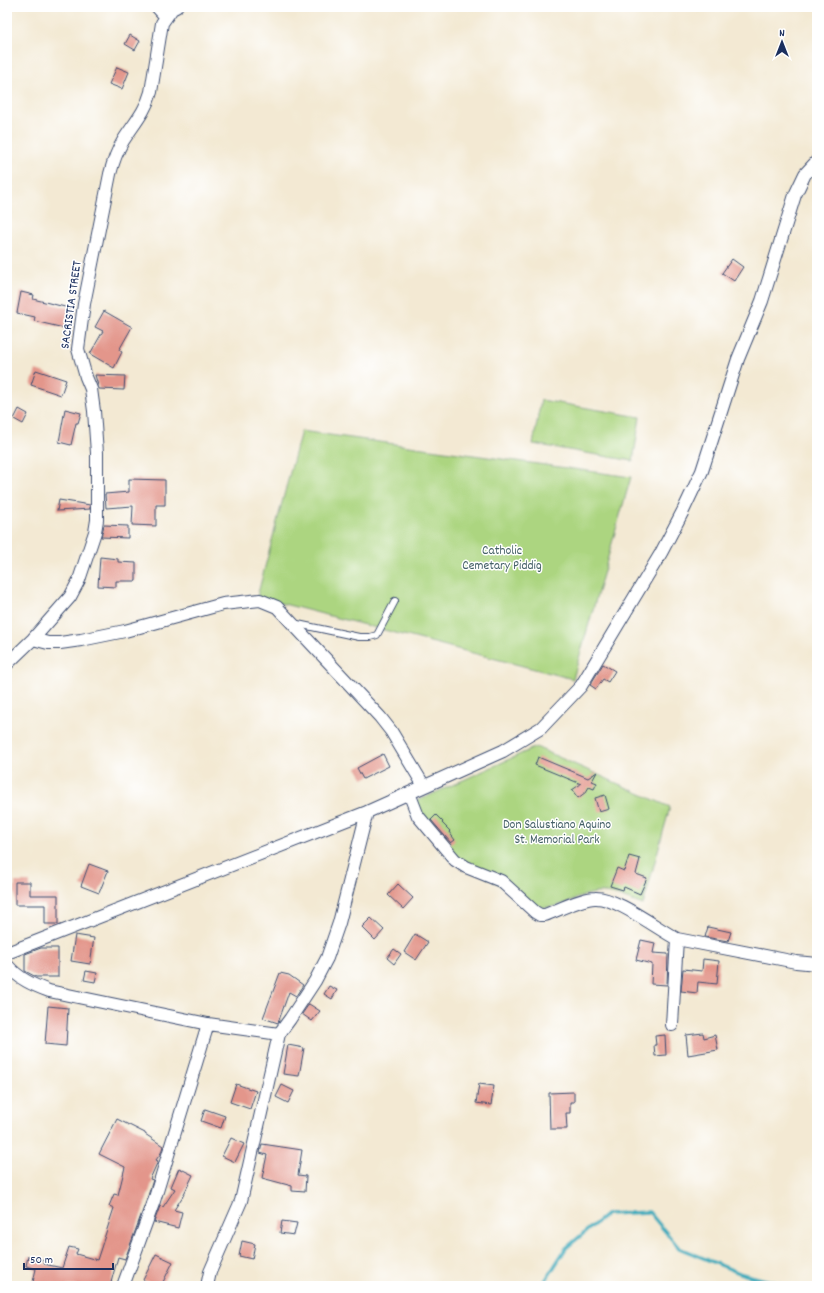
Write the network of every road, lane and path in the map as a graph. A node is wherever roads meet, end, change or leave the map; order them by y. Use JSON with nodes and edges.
{"nodes":[{"id":1,"x":157,"y":7,"type":"edge"},
{"id":2,"x":176,"y":7,"type":"edge"},
{"id":3,"x":166,"y":17,"type":"junction"},
{"id":4,"x":817,"y":161,"type":"edge"},
{"id":5,"x":395,"y":601,"type":"dead end"},
{"id":6,"x":292,"y":622,"type":"junction"},
{"id":7,"x":33,"y":639,"type":"junction"},
{"id":8,"x":7,"y":664,"type":"edge"},
{"id":9,"x":424,"y":786,"type":"junction"},
{"id":10,"x":409,"y":793,"type":"junction"},
{"id":11,"x":367,"y":812,"type":"junction"},
{"id":12,"x":677,"y":939,"type":"junction"},
{"id":13,"x":7,"y":953,"type":"edge"},
{"id":14,"x":817,"y":964,"type":"edge"},
{"id":15,"x":7,"y":965,"type":"edge"},
{"id":16,"x":208,"y":1024,"type":"junction"},
{"id":17,"x":672,"y":1025,"type":"dead end"},
{"id":18,"x":279,"y":1034,"type":"junction"},
{"id":19,"x":123,"y":1286,"type":"edge"},
{"id":20,"x":207,"y":1286,"type":"edge"}],
"edges":[{"from":1,"to":3,"type":"street"},
{"from":2,"to":3,"type":"street","name":"SACRISTIA STREET"},
{"from":3,"to":7,"type":"street","name":"SACRISTIA STREET"},
{"from":4,"to":9,"type":"street"},
{"from":5,"to":6,"type":"lane"},
{"from":6,"to":7,"type":"street"},
{"from":6,"to":9,"type":"street"},
{"from":7,"to":8,"type":"street","name":"SACRISTIA STREET"},
{"from":9,"to":10,"type":"street"},
{"from":10,"to":11,"type":"street"},
{"from":10,"to":12,"type":"street"},
{"from":11,"to":13,"type":"street"},
{"from":11,"to":18,"type":"street"},
{"from":12,"to":14,"type":"street"},
{"from":12,"to":17,"type":"street"},
{"from":15,"to":16,"type":"street"},
{"from":16,"to":18,"type":"street"},
{"from":16,"to":19,"type":"street"},
{"from":18,"to":20,"type":"street"}]}
